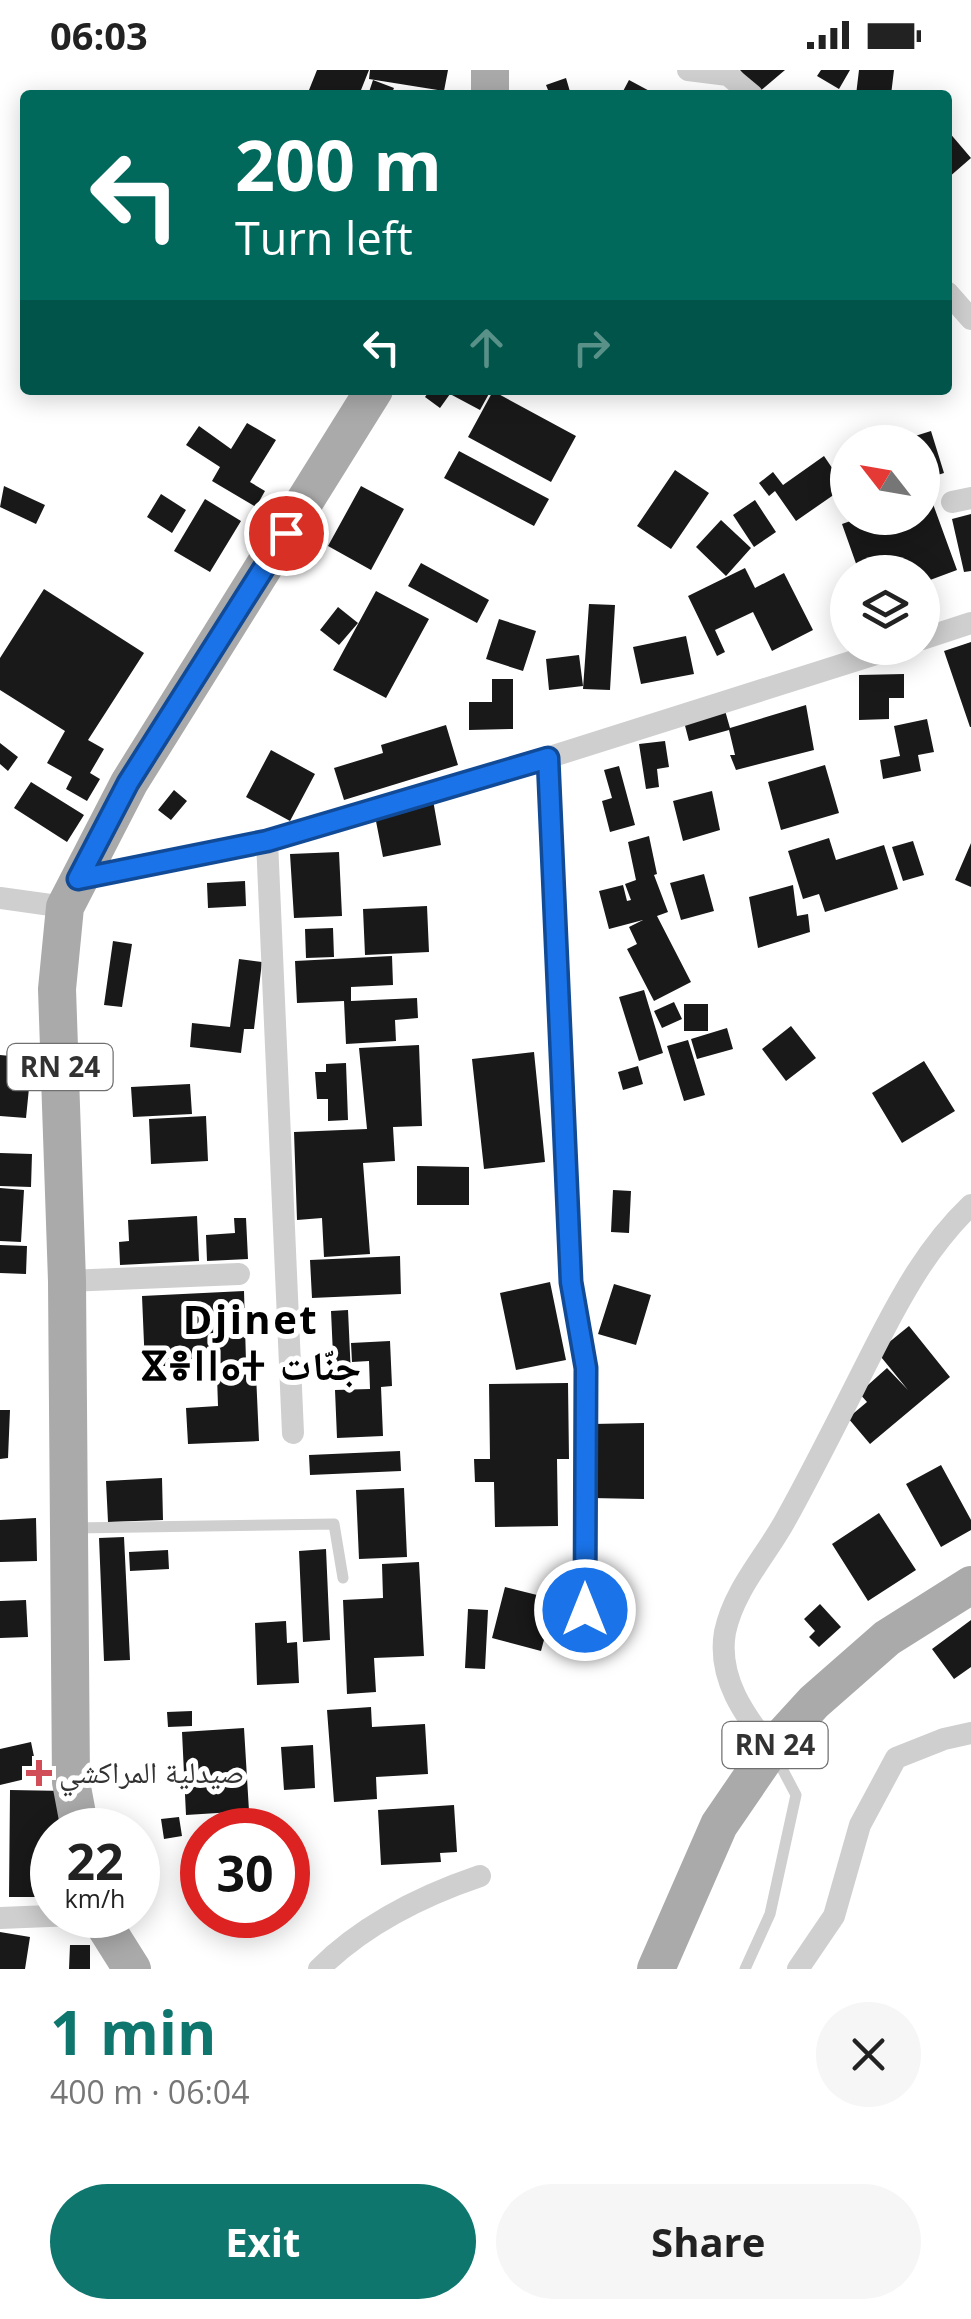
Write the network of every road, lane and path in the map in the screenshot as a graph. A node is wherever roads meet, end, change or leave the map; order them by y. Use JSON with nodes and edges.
{"nodes":[{"id":1,"x":688,"y":70,"type":"edge"},
{"id":2,"x":746,"y":90,"type":"edge"},
{"id":3,"x":952,"y":298,"type":"edge"},
{"id":4,"x":971,"y":319,"type":"edge"},
{"id":5,"x":371,"y":395,"type":"edge"},
{"id":6,"x":971,"y":623,"type":"edge"},
{"id":7,"x":940,"y":633,"type":"edge"},
{"id":8,"x":842,"y":665,"type":"edge"},
{"id":9,"x":548,"y":758,"type":"junction"},
{"id":10,"x":267,"y":841,"type":"junction"},
{"id":11,"x":72,"y":893,"type":"junction"},
{"id":12,"x":0,"y":898,"type":"edge"},
{"id":13,"x":971,"y":1204,"type":"edge"},
{"id":14,"x":238,"y":1274,"type":"dead end"},
{"id":15,"x":68,"y":1280,"type":"junction"},
{"id":16,"x":293,"y":1433,"type":"dead end"},
{"id":17,"x":70,"y":1528,"type":"junction"},
{"id":18,"x":342,"y":1578,"type":"dead end"},
{"id":19,"x":971,"y":1585,"type":"edge"},
{"id":20,"x":585,"y":1610,"type":"dead end"},
{"id":21,"x":971,"y":1733,"type":"edge"},
{"id":22,"x":771,"y":1749,"type":"junction"},
{"id":23,"x":76,"y":1808,"type":"edge"},
{"id":24,"x":480,"y":1876,"type":"dead end"},
{"id":25,"x":30,"y":1917,"type":"edge"},
{"id":26,"x":0,"y":1918,"type":"edge"},
{"id":27,"x":112,"y":1938,"type":"edge"},
{"id":28,"x":132,"y":1969,"type":"edge"},
{"id":29,"x":319,"y":1969,"type":"edge"},
{"id":30,"x":656,"y":1969,"type":"edge"},
{"id":31,"x":745,"y":1969,"type":"edge"},
{"id":32,"x":798,"y":1969,"type":"edge"}],
"edges":[{"from":1,"to":2,"type":"street"},
{"from":3,"to":4,"type":"street"},
{"from":5,"to":11,"type":"main road","number":"RN 24"},
{"from":6,"to":7,"type":"street"},
{"from":8,"to":9,"type":"street"},
{"from":9,"to":10,"type":"street"},
{"from":9,"to":20,"type":"street"},
{"from":10,"to":11,"type":"street"},
{"from":10,"to":16,"type":"street"},
{"from":11,"to":12,"type":"street"},
{"from":11,"to":15,"type":"main road","number":"RN 24"},
{"from":13,"to":22,"type":"street"},
{"from":14,"to":15,"type":"street"},
{"from":15,"to":17,"type":"main road","number":"RN 24"},
{"from":17,"to":18,"type":"lane"},
{"from":17,"to":23,"type":"main road","number":"RN 24"},
{"from":19,"to":22,"type":"main road","number":"RN 24"},
{"from":21,"to":32,"type":"street"},
{"from":22,"to":30,"type":"main road","number":"RN 24"},
{"from":22,"to":31,"type":"lane"},
{"from":24,"to":29,"type":"street"},
{"from":25,"to":26,"type":"street"},
{"from":27,"to":28,"type":"main road"}]}
